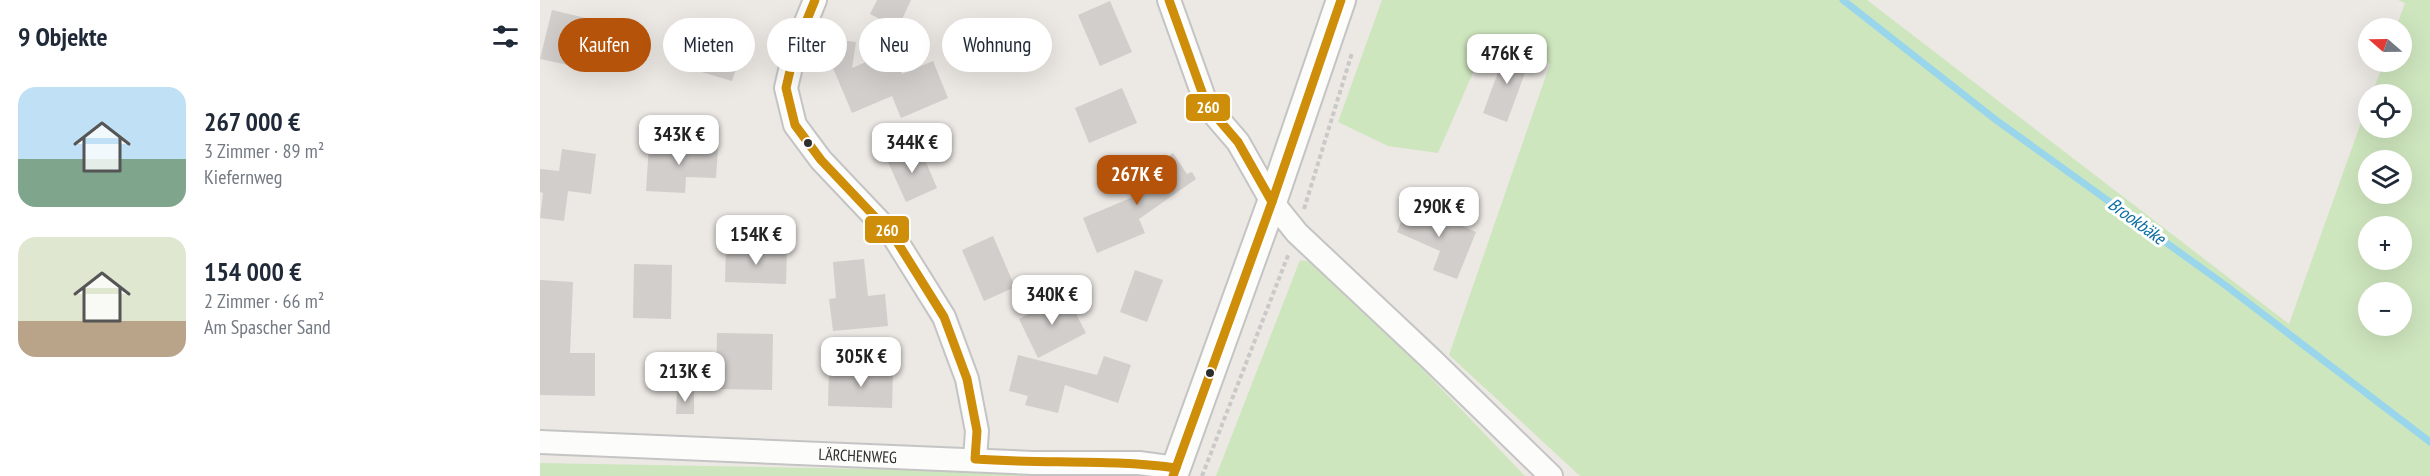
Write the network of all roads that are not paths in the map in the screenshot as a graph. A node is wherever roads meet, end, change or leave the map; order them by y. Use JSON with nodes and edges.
{"nodes":[{"id":1,"x":815,"y":0,"type":"edge"},
{"id":2,"x":1169,"y":0,"type":"edge"},
{"id":3,"x":1341,"y":0,"type":"edge"},
{"id":4,"x":1272,"y":202,"type":"junction"},
{"id":5,"x":540,"y":442,"type":"edge"},
{"id":6,"x":975,"y":459,"type":"junction"},
{"id":7,"x":1174,"y":472,"type":"edge"},
{"id":8,"x":1551,"y":476,"type":"edge"}],
"edges":[{"from":1,"to":6,"type":"street"},
{"from":2,"to":4,"type":"street"},
{"from":3,"to":4,"type":"street"},
{"from":4,"to":7,"type":"street"},
{"from":4,"to":8,"type":"street"},
{"from":5,"to":6,"type":"street","name":"LÄRCHENWEG"},
{"from":6,"to":7,"type":"street","name":"LÄRCHENWEG"}]}
